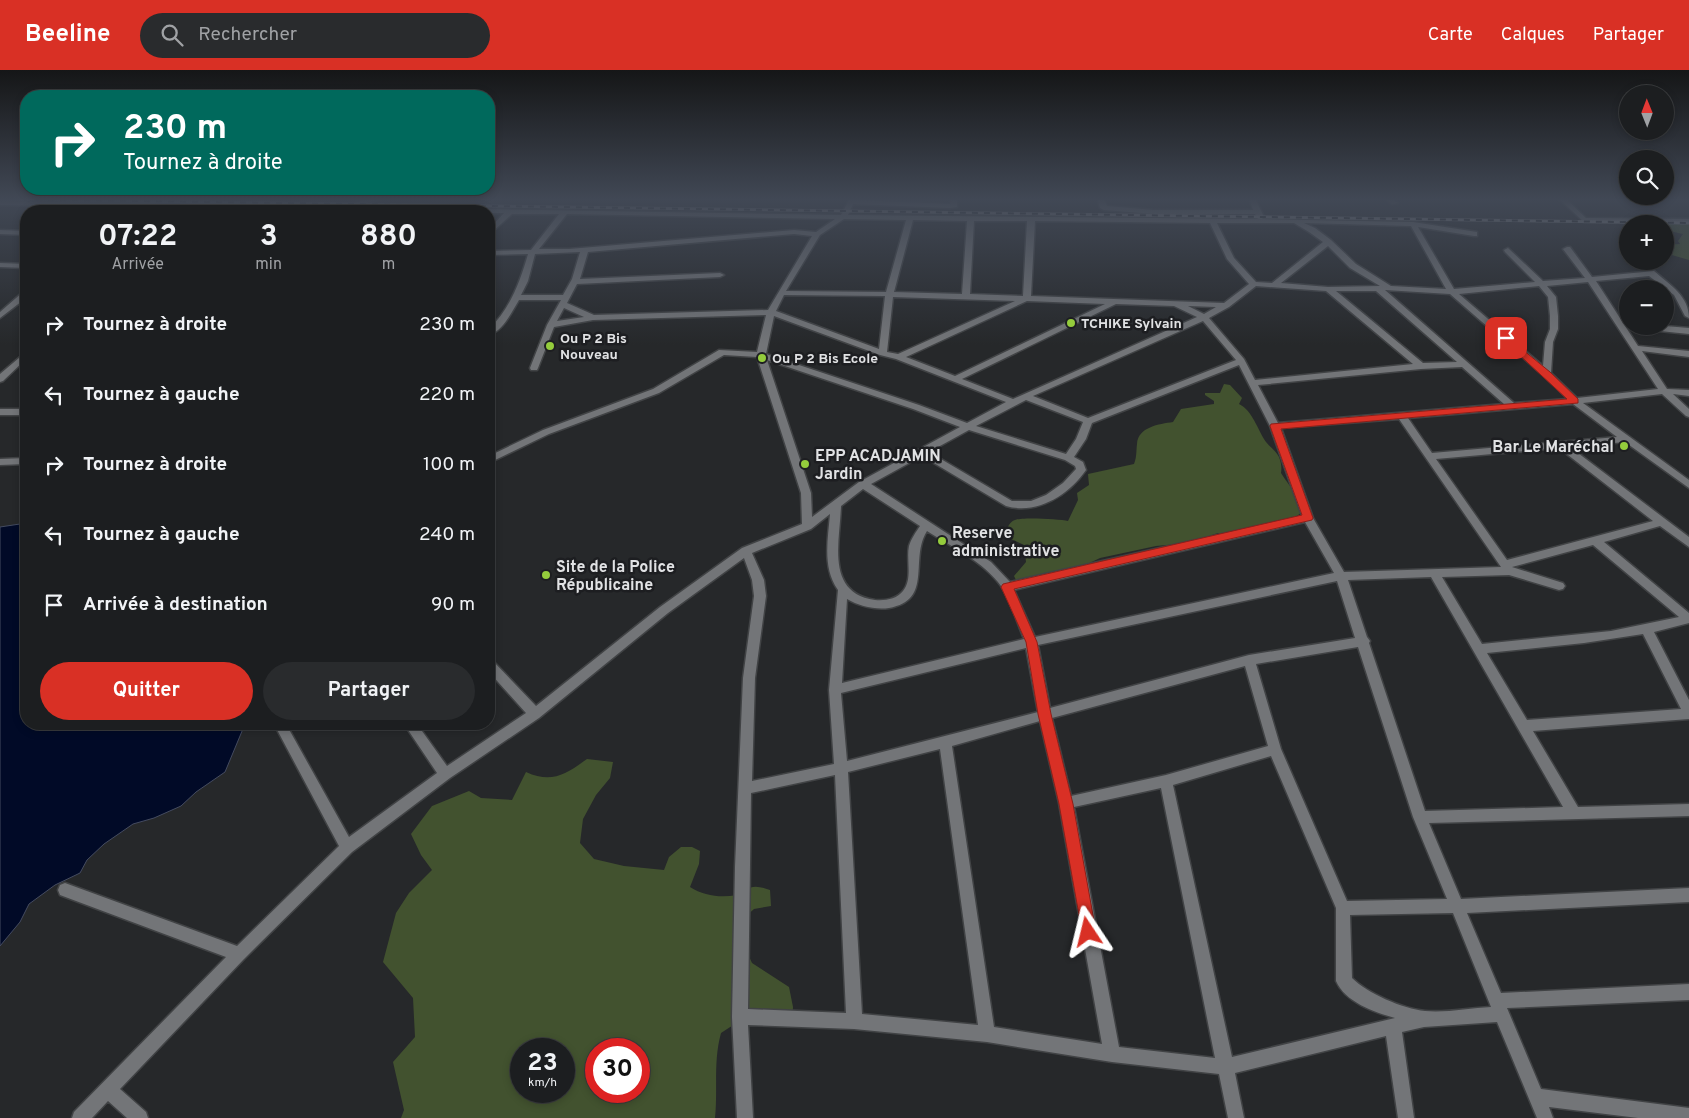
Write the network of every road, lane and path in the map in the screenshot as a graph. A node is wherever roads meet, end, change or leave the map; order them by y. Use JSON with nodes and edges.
{"nodes":[{"id":1,"x":537,"y":247,"type":"edge"},
{"id":2,"x":611,"y":247,"type":"edge"},
{"id":3,"x":809,"y":247,"type":"edge"},
{"id":4,"x":902,"y":247,"type":"edge"},
{"id":5,"x":969,"y":247,"type":"edge"},
{"id":6,"x":1030,"y":247,"type":"edge"},
{"id":7,"x":1226,"y":247,"type":"edge"},
{"id":8,"x":1322,"y":247,"type":"edge"},
{"id":9,"x":1333,"y":247,"type":"edge"},
{"id":10,"x":1426,"y":247,"type":"edge"},
{"id":11,"x":585,"y":249,"type":"junction"},
{"id":12,"x":1567,"y":249,"type":"dead end"},
{"id":13,"x":1508,"y":250,"type":"dead end"},
{"id":14,"x":495,"y":253,"type":"edge"},
{"id":15,"x":532,"y":253,"type":"junction"},
{"id":16,"x":0,"y":265,"type":"edge"},
{"id":17,"x":20,"y":266,"type":"edge"},
{"id":18,"x":720,"y":275,"type":"dead end"},
{"id":19,"x":1592,"y":280,"type":"junction"},
{"id":20,"x":574,"y":282,"type":"junction"},
{"id":21,"x":1539,"y":283,"type":"junction"},
{"id":22,"x":1254,"y":284,"type":"junction"},
{"id":23,"x":1273,"y":286,"type":"junction"},
{"id":24,"x":1389,"y":288,"type":"junction"},
{"id":25,"x":1378,"y":289,"type":"junction"},
{"id":26,"x":1328,"y":290,"type":"junction"},
{"id":27,"x":1452,"y":292,"type":"junction"},
{"id":28,"x":781,"y":293,"type":"junction"},
{"id":29,"x":889,"y":294,"type":"junction"},
{"id":30,"x":966,"y":296,"type":"junction"},
{"id":31,"x":516,"y":298,"type":"junction"},
{"id":32,"x":1027,"y":298,"type":"junction"},
{"id":33,"x":20,"y":299,"type":"edge"},
{"id":34,"x":564,"y":301,"type":"junction"},
{"id":35,"x":1116,"y":302,"type":"junction"},
{"id":36,"x":0,"y":304,"type":"edge"},
{"id":37,"x":14,"y":304,"type":"junction"},
{"id":38,"x":1177,"y":304,"type":"junction"},
{"id":39,"x":1226,"y":305,"type":"junction"},
{"id":40,"x":770,"y":312,"type":"junction"},
{"id":41,"x":0,"y":316,"type":"edge"},
{"id":42,"x":1689,"y":316,"type":"edge"},
{"id":43,"x":1204,"y":317,"type":"junction"},
{"id":44,"x":593,"y":318,"type":"junction"},
{"id":45,"x":1619,"y":318,"type":"edge"},
{"id":46,"x":551,"y":325,"type":"junction"},
{"id":47,"x":495,"y":328,"type":"edge"},
{"id":48,"x":1674,"y":329,"type":"edge"},
{"id":49,"x":1689,"y":331,"type":"edge"},
{"id":50,"x":1629,"y":335,"type":"edge"},
{"id":51,"x":1635,"y":348,"type":"junction"},
{"id":52,"x":883,"y":353,"type":"junction"},
{"id":53,"x":1689,"y":354,"type":"edge"},
{"id":54,"x":761,"y":355,"type":"junction"},
{"id":55,"x":899,"y":357,"type":"junction"},
{"id":56,"x":1241,"y":360,"type":"junction"},
{"id":57,"x":20,"y":361,"type":"edge"},
{"id":58,"x":1464,"y":364,"type":"junction"},
{"id":59,"x":1421,"y":366,"type":"junction"},
{"id":60,"x":534,"y":368,"type":"dead end"},
{"id":61,"x":1547,"y":374,"type":"junction"},
{"id":62,"x":957,"y":378,"type":"junction"},
{"id":63,"x":0,"y":379,"type":"edge"},
{"id":64,"x":1253,"y":383,"type":"junction"},
{"id":65,"x":1664,"y":391,"type":"junction"},
{"id":66,"x":1689,"y":393,"type":"edge"},
{"id":67,"x":1024,"y":396,"type":"junction"},
{"id":68,"x":1574,"y":401,"type":"junction"},
{"id":69,"x":1014,"y":402,"type":"junction"},
{"id":70,"x":1511,"y":405,"type":"junction"},
{"id":71,"x":0,"y":412,"type":"edge"},
{"id":72,"x":20,"y":412,"type":"edge"},
{"id":73,"x":1689,"y":414,"type":"edge"},
{"id":74,"x":1402,"y":416,"type":"junction"},
{"id":75,"x":1088,"y":421,"type":"junction"},
{"id":76,"x":1275,"y":426,"type":"junction"},
{"id":77,"x":969,"y":428,"type":"junction"},
{"id":78,"x":1626,"y":439,"type":"junction"},
{"id":79,"x":1561,"y":445,"type":"junction"},
{"id":80,"x":921,"y":451,"type":"junction"},
{"id":81,"x":1430,"y":456,"type":"junction"},
{"id":82,"x":495,"y":457,"type":"edge"},
{"id":83,"x":1068,"y":458,"type":"junction"},
{"id":84,"x":20,"y":461,"type":"edge"},
{"id":85,"x":0,"y":462,"type":"edge"},
{"id":86,"x":863,"y":484,"type":"junction"},
{"id":87,"x":1689,"y":485,"type":"edge"},
{"id":88,"x":836,"y":506,"type":"junction"},
{"id":89,"x":1308,"y":518,"type":"junction"},
{"id":90,"x":1662,"y":522,"type":"junction"},
{"id":91,"x":926,"y":525,"type":"junction"},
{"id":92,"x":807,"y":526,"type":"junction"},
{"id":93,"x":1595,"y":540,"type":"junction"},
{"id":94,"x":1689,"y":543,"type":"edge"},
{"id":95,"x":746,"y":551,"type":"junction"},
{"id":96,"x":1507,"y":568,"type":"junction"},
{"id":97,"x":1434,"y":574,"type":"junction"},
{"id":98,"x":1341,"y":576,"type":"junction"},
{"id":99,"x":1559,"y":586,"type":"dead end"},
{"id":100,"x":1007,"y":587,"type":"junction"},
{"id":101,"x":842,"y":592,"type":"junction"},
{"id":102,"x":1689,"y":619,"type":"edge"},
{"id":103,"x":1647,"y":630,"type":"junction"},
{"id":104,"x":1364,"y":641,"type":"junction"},
{"id":105,"x":1032,"y":642,"type":"junction"},
{"id":106,"x":1478,"y":648,"type":"junction"},
{"id":107,"x":1248,"y":660,"type":"junction"},
{"id":108,"x":495,"y":671,"type":"edge"},
{"id":109,"x":835,"y":690,"type":"junction"},
{"id":110,"x":1689,"y":713,"type":"edge"},
{"id":111,"x":535,"y":714,"type":"junction"},
{"id":112,"x":1044,"y":714,"type":"junction"},
{"id":113,"x":1523,"y":726,"type":"junction"},
{"id":114,"x":283,"y":730,"type":"edge"},
{"id":115,"x":414,"y":730,"type":"edge"},
{"id":116,"x":945,"y":742,"type":"junction"},
{"id":117,"x":1275,"y":749,"type":"junction"},
{"id":118,"x":841,"y":768,"type":"junction"},
{"id":119,"x":445,"y":774,"type":"junction"},
{"id":120,"x":1166,"y":781,"type":"junction"},
{"id":121,"x":745,"y":788,"type":"junction"},
{"id":122,"x":1066,"y":804,"type":"junction"},
{"id":123,"x":1689,"y":810,"type":"edge"},
{"id":124,"x":1574,"y":813,"type":"junction"},
{"id":125,"x":1420,"y":817,"type":"junction"},
{"id":126,"x":347,"y":847,"type":"junction"},
{"id":127,"x":65,"y":890,"type":"dead end"},
{"id":128,"x":1689,"y":895,"type":"edge"},
{"id":129,"x":1457,"y":906,"type":"junction"},
{"id":130,"x":1343,"y":908,"type":"junction"},
{"id":131,"x":239,"y":954,"type":"junction"},
{"id":132,"x":1689,"y":992,"type":"edge"},
{"id":133,"x":1499,"y":1008,"type":"junction"},
{"id":134,"x":740,"y":1017,"type":"junction"},
{"id":135,"x":1424,"y":1019,"type":"junction"},
{"id":136,"x":854,"y":1021,"type":"junction"},
{"id":137,"x":1393,"y":1028,"type":"junction"},
{"id":138,"x":987,"y":1034,"type":"junction"},
{"id":139,"x":1112,"y":1054,"type":"junction"},
{"id":140,"x":1226,"y":1067,"type":"junction"},
{"id":141,"x":108,"y":1090,"type":"junction"},
{"id":142,"x":1536,"y":1097,"type":"junction"},
{"id":143,"x":1671,"y":1116,"type":"edge"},
{"id":144,"x":1689,"y":1116,"type":"edge"},
{"id":145,"x":80,"y":1118,"type":"edge"},
{"id":146,"x":140,"y":1118,"type":"edge"},
{"id":147,"x":745,"y":1118,"type":"edge"},
{"id":148,"x":1236,"y":1118,"type":"edge"},
{"id":149,"x":1406,"y":1118,"type":"edge"},
{"id":150,"x":1545,"y":1118,"type":"edge"}],
"edges":[{"from":1,"to":15,"type":"street"},
{"from":2,"to":11,"type":"street"},
{"from":3,"to":28,"type":"street"},
{"from":4,"to":29,"type":"street"},
{"from":5,"to":30,"type":"street"},
{"from":6,"to":32,"type":"street"},
{"from":7,"to":22,"type":"street"},
{"from":8,"to":23,"type":"street"},
{"from":9,"to":24,"type":"street"},
{"from":10,"to":27,"type":"street"},
{"from":11,"to":15,"type":"street"},
{"from":11,"to":20,"type":"street"},
{"from":12,"to":19,"type":"street"},
{"from":13,"to":21,"type":"street"},
{"from":14,"to":15,"type":"street"},
{"from":15,"to":31,"type":"street"},
{"from":16,"to":17,"type":"street"},
{"from":18,"to":20,"type":"street"},
{"from":19,"to":21,"type":"street"},
{"from":19,"to":42,"type":"street"},
{"from":19,"to":45,"type":"street"},
{"from":20,"to":34,"type":"street"},
{"from":21,"to":27,"type":"street"},
{"from":21,"to":61,"type":"street"},
{"from":22,"to":23,"type":"street"},
{"from":22,"to":39,"type":"street"},
{"from":23,"to":26,"type":"street"},
{"from":24,"to":25,"type":"street"},
{"from":24,"to":27,"type":"street"},
{"from":25,"to":26,"type":"street"},
{"from":25,"to":58,"type":"street"},
{"from":26,"to":59,"type":"street"},
{"from":27,"to":61,"type":"street"},
{"from":28,"to":29,"type":"street"},
{"from":28,"to":40,"type":"street"},
{"from":29,"to":30,"type":"street"},
{"from":29,"to":52,"type":"street"},
{"from":30,"to":32,"type":"street"},
{"from":31,"to":34,"type":"street"},
{"from":31,"to":47,"type":"street"},
{"from":32,"to":35,"type":"street"},
{"from":32,"to":55,"type":"street"},
{"from":33,"to":37,"type":"street"},
{"from":34,"to":44,"type":"street"},
{"from":34,"to":46,"type":"street"},
{"from":35,"to":38,"type":"street"},
{"from":35,"to":62,"type":"street"},
{"from":36,"to":37,"type":"street"},
{"from":37,"to":41,"type":"street"},
{"from":38,"to":39,"type":"street"},
{"from":38,"to":43,"type":"street"},
{"from":39,"to":43,"type":"street"},
{"from":40,"to":44,"type":"street"},
{"from":40,"to":52,"type":"street"},
{"from":40,"to":54,"type":"street"},
{"from":43,"to":56,"type":"street"},
{"from":43,"to":67,"type":"street"},
{"from":44,"to":46,"type":"street"},
{"from":46,"to":60,"type":"street"},
{"from":48,"to":49,"type":"street"},
{"from":50,"to":51,"type":"street"},
{"from":51,"to":53,"type":"street"},
{"from":51,"to":65,"type":"street"},
{"from":52,"to":55,"type":"street"},
{"from":54,"to":77,"type":"street"},
{"from":54,"to":82,"type":"street"},
{"from":54,"to":92,"type":"street"},
{"from":55,"to":62,"type":"street"},
{"from":56,"to":64,"type":"street"},
{"from":56,"to":75,"type":"street"},
{"from":57,"to":63,"type":"street"},
{"from":58,"to":59,"type":"street"},
{"from":58,"to":70,"type":"street"},
{"from":59,"to":64,"type":"street"},
{"from":61,"to":68,"type":"street"},
{"from":62,"to":69,"type":"street"},
{"from":64,"to":76,"type":"street"},
{"from":65,"to":66,"type":"street"},
{"from":65,"to":68,"type":"street"},
{"from":65,"to":73,"type":"street"},
{"from":67,"to":69,"type":"street"},
{"from":67,"to":75,"type":"street"},
{"from":68,"to":70,"type":"street"},
{"from":68,"to":78,"type":"street"},
{"from":69,"to":77,"type":"street"},
{"from":70,"to":74,"type":"street"},
{"from":71,"to":72,"type":"street"},
{"from":74,"to":76,"type":"street"},
{"from":74,"to":81,"type":"street"},
{"from":75,"to":83,"type":"street"},
{"from":76,"to":89,"type":"street"},
{"from":77,"to":80,"type":"street"},
{"from":77,"to":83,"type":"street"},
{"from":78,"to":79,"type":"street"},
{"from":78,"to":87,"type":"street"},
{"from":79,"to":81,"type":"street"},
{"from":79,"to":90,"type":"street"},
{"from":80,"to":83,"type":"street"},
{"from":80,"to":86,"type":"street"},
{"from":81,"to":96,"type":"street"},
{"from":84,"to":85,"type":"street"},
{"from":86,"to":88,"type":"street"},
{"from":86,"to":91,"type":"street"},
{"from":88,"to":92,"type":"street"},
{"from":88,"to":101,"type":"street"},
{"from":89,"to":98,"type":"street"},
{"from":89,"to":100,"type":"street"},
{"from":90,"to":93,"type":"street"},
{"from":90,"to":94,"type":"street"},
{"from":91,"to":100,"type":"street"},
{"from":91,"to":101,"type":"street"},
{"from":92,"to":95,"type":"street"},
{"from":93,"to":96,"type":"street"},
{"from":93,"to":102,"type":"street"},
{"from":95,"to":111,"type":"street"},
{"from":95,"to":121,"type":"street"},
{"from":96,"to":97,"type":"street"},
{"from":96,"to":99,"type":"street"},
{"from":97,"to":98,"type":"street"},
{"from":97,"to":106,"type":"street"},
{"from":98,"to":104,"type":"street"},
{"from":98,"to":105,"type":"street"},
{"from":100,"to":105,"type":"street"},
{"from":101,"to":109,"type":"street"},
{"from":102,"to":103,"type":"street"},
{"from":103,"to":106,"type":"street"},
{"from":103,"to":110,"type":"street"},
{"from":104,"to":107,"type":"street"},
{"from":104,"to":125,"type":"street"},
{"from":105,"to":109,"type":"street"},
{"from":105,"to":112,"type":"street"},
{"from":106,"to":113,"type":"street"},
{"from":107,"to":112,"type":"street"},
{"from":107,"to":117,"type":"street"},
{"from":108,"to":111,"type":"street"},
{"from":109,"to":118,"type":"street"},
{"from":110,"to":113,"type":"street"},
{"from":111,"to":119,"type":"street"},
{"from":112,"to":116,"type":"street"},
{"from":112,"to":122,"type":"street"},
{"from":113,"to":124,"type":"street"},
{"from":114,"to":126,"type":"street"},
{"from":115,"to":119,"type":"street"},
{"from":116,"to":118,"type":"street"},
{"from":116,"to":138,"type":"street"},
{"from":117,"to":120,"type":"street"},
{"from":117,"to":130,"type":"street"},
{"from":118,"to":121,"type":"street"},
{"from":118,"to":136,"type":"street"},
{"from":119,"to":126,"type":"street"},
{"from":120,"to":122,"type":"street"},
{"from":120,"to":140,"type":"street"},
{"from":121,"to":134,"type":"street"},
{"from":122,"to":139,"type":"street"},
{"from":123,"to":124,"type":"street"},
{"from":124,"to":125,"type":"street"},
{"from":125,"to":129,"type":"street"},
{"from":126,"to":131,"type":"street"},
{"from":127,"to":131,"type":"street"},
{"from":128,"to":129,"type":"street"},
{"from":129,"to":130,"type":"street"},
{"from":129,"to":133,"type":"street"},
{"from":130,"to":135,"type":"street"},
{"from":131,"to":141,"type":"street"},
{"from":132,"to":133,"type":"street"},
{"from":133,"to":135,"type":"street"},
{"from":133,"to":142,"type":"street"},
{"from":134,"to":136,"type":"street"},
{"from":134,"to":147,"type":"street"},
{"from":135,"to":137,"type":"street"},
{"from":136,"to":138,"type":"street"},
{"from":137,"to":140,"type":"street"},
{"from":137,"to":149,"type":"street"},
{"from":138,"to":139,"type":"street"},
{"from":139,"to":140,"type":"street"},
{"from":140,"to":148,"type":"street"},
{"from":141,"to":145,"type":"street"},
{"from":141,"to":146,"type":"street"},
{"from":142,"to":143,"type":"street"},
{"from":142,"to":150,"type":"street"},
{"from":143,"to":144,"type":"street"}]}
